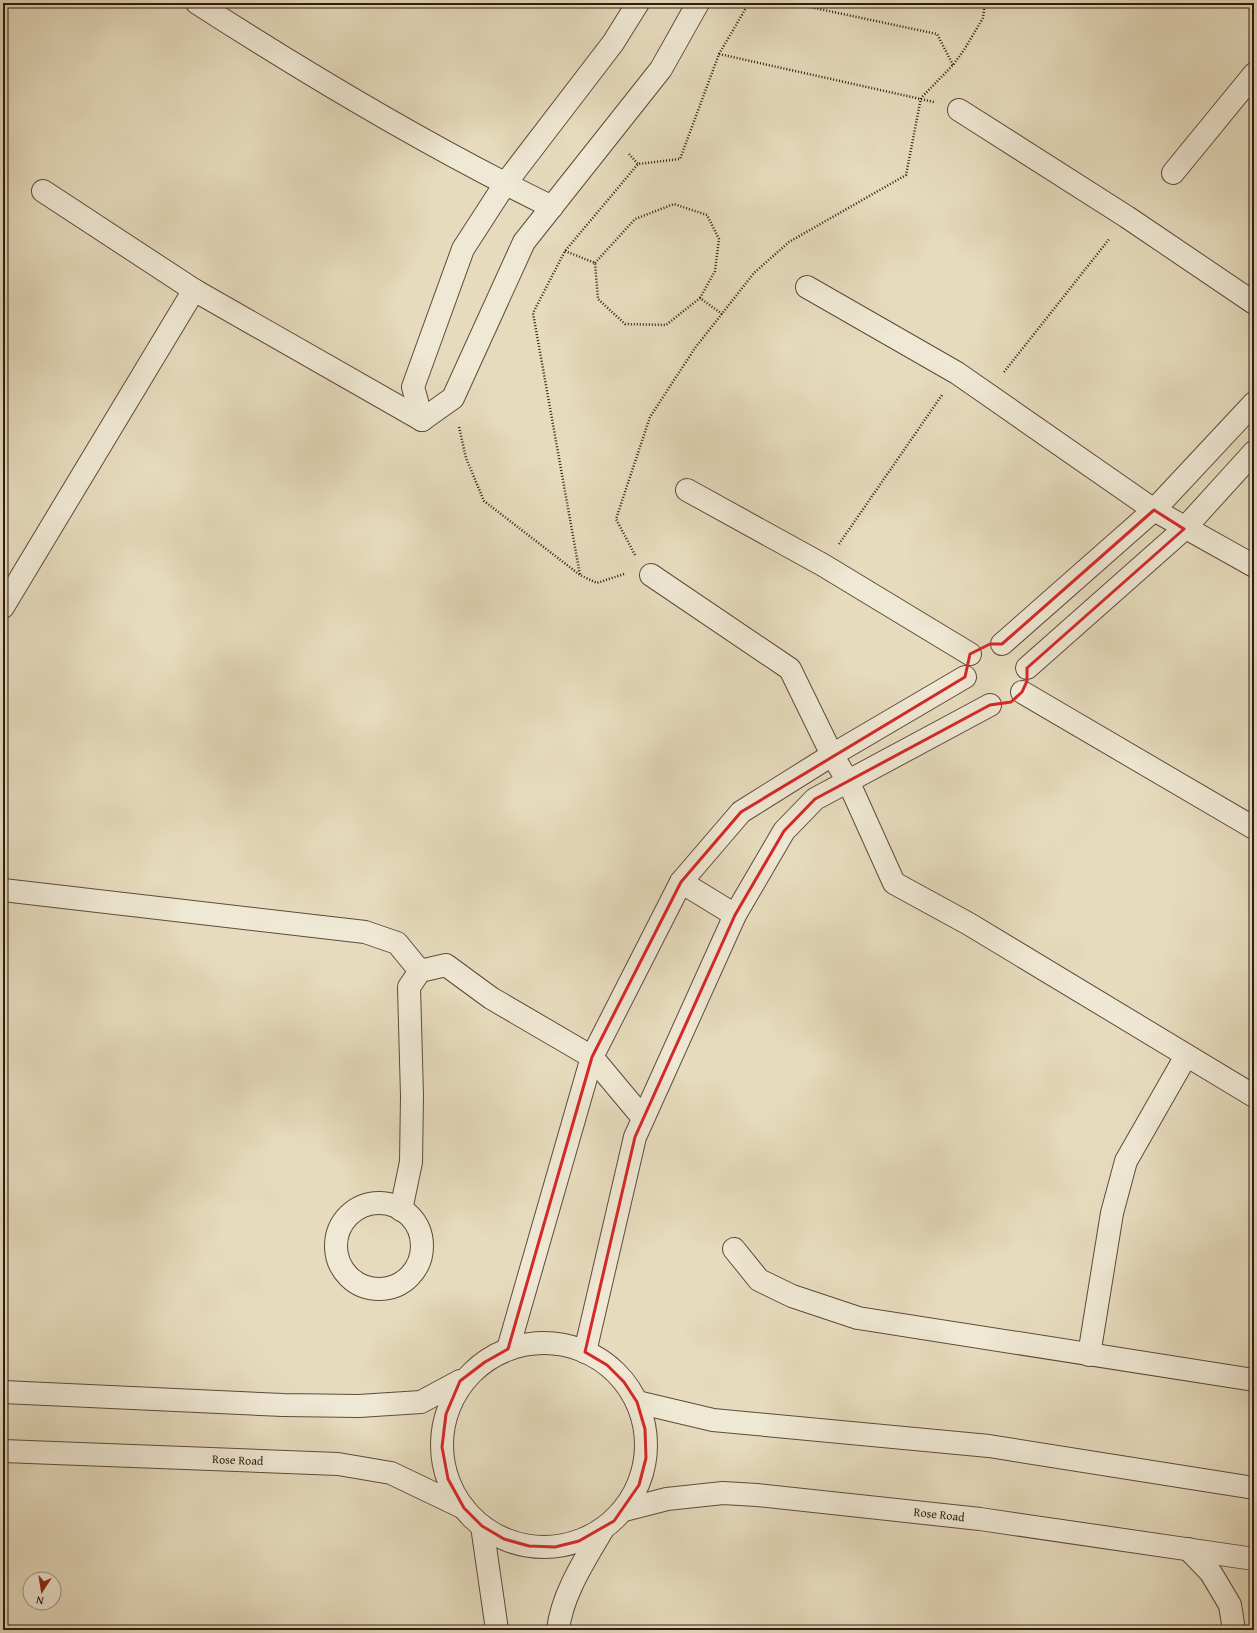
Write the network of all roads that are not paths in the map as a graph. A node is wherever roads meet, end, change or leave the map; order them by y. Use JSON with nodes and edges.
{"nodes":[{"id":1,"x":197,"y":3,"type":"edge"},
{"id":2,"x":638,"y":3,"type":"edge"},
{"id":3,"x":692,"y":5,"type":"edge"},
{"id":4,"x":1254,"y":74,"type":"edge"},
{"id":5,"x":959,"y":110,"type":"road end"},
{"id":6,"x":1173,"y":173,"type":"dead end"},
{"id":7,"x":505,"y":184,"type":"junction"},
{"id":8,"x":43,"y":191,"type":"dead end"},
{"id":9,"x":552,"y":207,"type":"junction"},
{"id":10,"x":807,"y":287,"type":"dead end"},
{"id":11,"x":194,"y":290,"type":"junction"},
{"id":12,"x":1254,"y":303,"type":"edge"},
{"id":13,"x":1254,"y":403,"type":"edge"},
{"id":14,"x":422,"y":420,"type":"junction"},
{"id":15,"x":1254,"y":452,"type":"edge"},
{"id":16,"x":686,"y":490,"type":"dead end"},
{"id":17,"x":1154,"y":510,"type":"junction"},
{"id":18,"x":1184,"y":529,"type":"junction"},
{"id":19,"x":1254,"y":566,"type":"edge"},
{"id":20,"x":651,"y":575,"type":"dead end"},
{"id":21,"x":3,"y":607,"type":"edge"},
{"id":22,"x":1002,"y":644,"type":"junction"},
{"id":23,"x":970,"y":654,"type":"junction"},
{"id":24,"x":1027,"y":668,"type":"junction"},
{"id":25,"x":965,"y":677,"type":"junction"},
{"id":26,"x":1022,"y":692,"type":"junction"},
{"id":27,"x":990,"y":706,"type":"junction"},
{"id":28,"x":832,"y":754,"type":"junction"},
{"id":29,"x":848,"y":781,"type":"junction"},
{"id":30,"x":1254,"y":828,"type":"edge"},
{"id":31,"x":681,"y":882,"type":"junction"},
{"id":32,"x":3,"y":890,"type":"edge"},
{"id":33,"x":734,"y":915,"type":"junction"},
{"id":34,"x":420,"y":971,"type":"junction"},
{"id":35,"x":1186,"y":1056,"type":"junction"},
{"id":36,"x":592,"y":1058,"type":"junction"},
{"id":37,"x":1254,"y":1096,"type":"edge"},
{"id":38,"x":643,"y":1118,"type":"junction"},
{"id":39,"x":401,"y":1210,"type":"dead end"},
{"id":40,"x":734,"y":1249,"type":"dead end"},
{"id":41,"x":508,"y":1349,"type":"junction"},
{"id":42,"x":585,"y":1352,"type":"junction"},
{"id":43,"x":1089,"y":1355,"type":"junction"},
{"id":44,"x":1254,"y":1380,"type":"edge"},
{"id":45,"x":460,"y":1381,"type":"junction"},
{"id":46,"x":3,"y":1392,"type":"edge"},
{"id":47,"x":637,"y":1402,"type":"junction"},
{"id":48,"x":3,"y":1451,"type":"edge"},
{"id":49,"x":1254,"y":1488,"type":"edge"},
{"id":50,"x":464,"y":1508,"type":"junction"},
{"id":51,"x":624,"y":1510,"type":"junction"},
{"id":52,"x":482,"y":1526,"type":"junction"},
{"id":53,"x":602,"y":1529,"type":"junction"},
{"id":54,"x":1188,"y":1549,"type":"junction"},
{"id":55,"x":1254,"y":1559,"type":"edge"},
{"id":56,"x":497,"y":1630,"type":"edge"},
{"id":57,"x":558,"y":1630,"type":"edge"},
{"id":58,"x":1234,"y":1630,"type":"edge"}],
"edges":[{"from":1,"to":7,"type":"street"},
{"from":2,"to":7,"type":"street"},
{"from":3,"to":9,"type":"street"},
{"from":4,"to":6,"type":"street"},
{"from":5,"to":12,"type":"street"},
{"from":7,"to":9,"type":"street"},
{"from":7,"to":14,"type":"street"},
{"from":8,"to":11,"type":"street"},
{"from":9,"to":14,"type":"street"},
{"from":10,"to":17,"type":"street"},
{"from":11,"to":14,"type":"street"},
{"from":11,"to":21,"type":"street"},
{"from":13,"to":17,"type":"street"},
{"from":15,"to":18,"type":"street"},
{"from":16,"to":23,"type":"street"},
{"from":17,"to":18,"type":"street"},
{"from":17,"to":22,"type":"street"},
{"from":18,"to":19,"type":"street"},
{"from":18,"to":24,"type":"street"},
{"from":20,"to":28,"type":"street"},
{"from":22,"to":23,"type":"street"},
{"from":22,"to":24,"type":"street"},
{"from":23,"to":25,"type":"street"},
{"from":24,"to":26,"type":"street"},
{"from":25,"to":27,"type":"street"},
{"from":25,"to":28,"type":"street"},
{"from":26,"to":27,"type":"street"},
{"from":26,"to":30,"type":"street"},
{"from":27,"to":29,"type":"street"},
{"from":28,"to":29,"type":"street"},
{"from":28,"to":31,"type":"street"},
{"from":29,"to":33,"type":"street"},
{"from":29,"to":35,"type":"street"},
{"from":31,"to":33,"type":"street"},
{"from":31,"to":36,"type":"street"},
{"from":32,"to":34,"type":"street"},
{"from":33,"to":38,"type":"street"},
{"from":34,"to":36,"type":"street"},
{"from":34,"to":39,"type":"street"},
{"from":35,"to":37,"type":"street"},
{"from":35,"to":43,"type":"street"},
{"from":36,"to":38,"type":"street"},
{"from":36,"to":41,"type":"street"},
{"from":38,"to":42,"type":"street"},
{"from":40,"to":43,"type":"street"},
{"from":41,"to":42,"type":"street"},
{"from":41,"to":45,"type":"street"},
{"from":42,"to":47,"type":"street"},
{"from":43,"to":44,"type":"street"},
{"from":45,"to":46,"type":"street"},
{"from":45,"to":50,"type":"street"},
{"from":47,"to":49,"type":"street"},
{"from":47,"to":51,"type":"street"},
{"from":48,"to":50,"type":"street","name":"Rose Road"},
{"from":50,"to":52,"type":"street"},
{"from":51,"to":53,"type":"street"},
{"from":51,"to":54,"type":"street","name":"Rose Road"},
{"from":52,"to":53,"type":"street"},
{"from":52,"to":56,"type":"street"},
{"from":53,"to":57,"type":"street"},
{"from":54,"to":55,"type":"street","name":"Rose Road"},
{"from":54,"to":58,"type":"street"}]}
